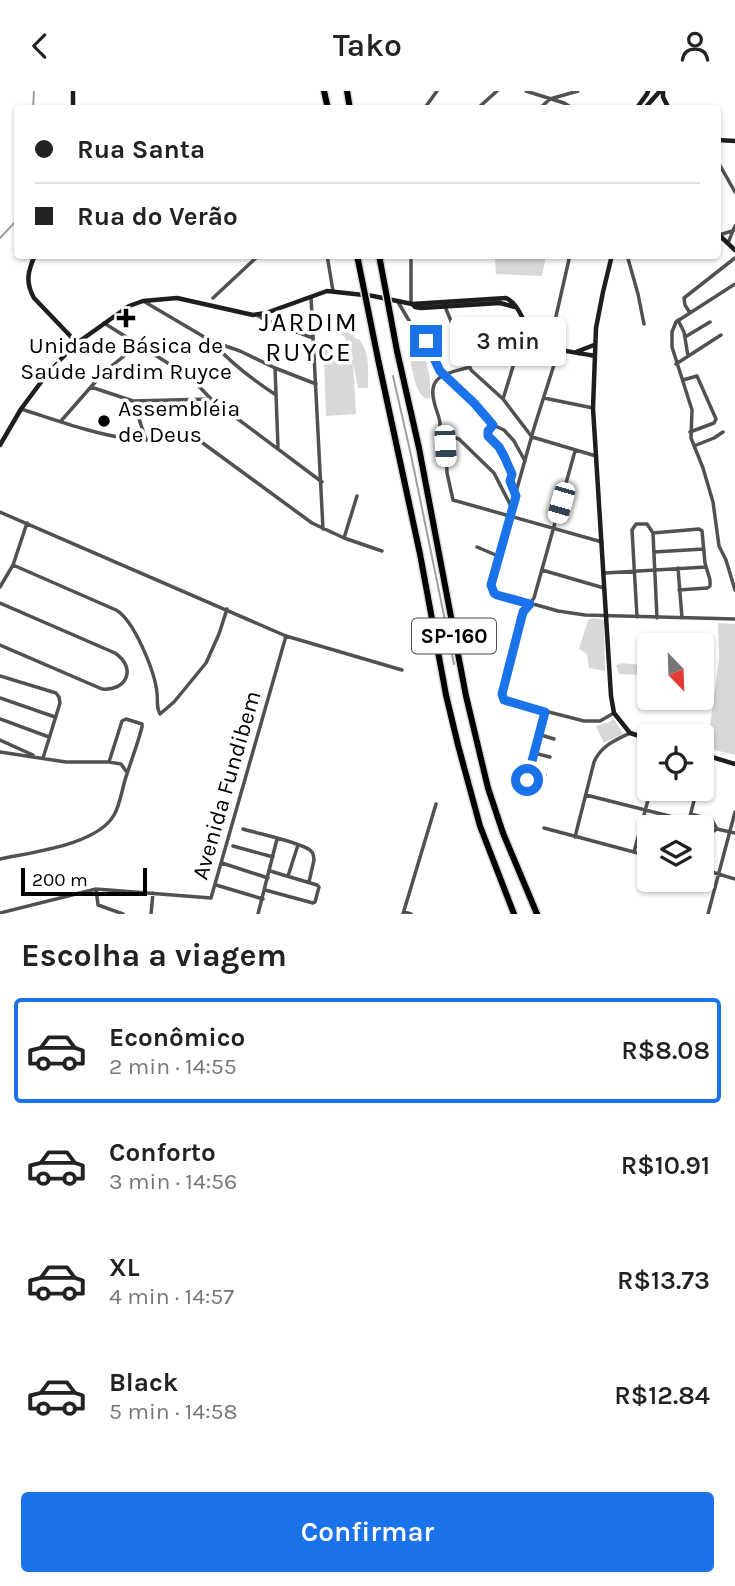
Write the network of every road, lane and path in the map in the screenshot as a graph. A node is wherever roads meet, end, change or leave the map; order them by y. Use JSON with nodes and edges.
{"nodes":[{"id":1,"x":498,"y":91,"type":"edge"},
{"id":2,"x":526,"y":91,"type":"edge"},
{"id":3,"x":578,"y":91,"type":"edge"},
{"id":4,"x":661,"y":91,"type":"edge"},
{"id":5,"x":550,"y":99,"type":"junction"},
{"id":6,"x":482,"y":105,"type":"edge"},
{"id":7,"x":543,"y":105,"type":"edge"},
{"id":8,"x":564,"y":105,"type":"edge"},
{"id":9,"x":648,"y":105,"type":"edge"},
{"id":10,"x":721,"y":167,"type":"edge"},
{"id":11,"x":735,"y":192,"type":"edge"},
{"id":12,"x":734,"y":228,"type":"edge"},
{"id":13,"x":721,"y":237,"type":"edge"},
{"id":14,"x":728,"y":243,"type":"junction"},
{"id":15,"x":735,"y":250,"type":"edge"},
{"id":16,"x":735,"y":258,"type":"edge"},
{"id":17,"x":33,"y":259,"type":"edge"},
{"id":18,"x":255,"y":259,"type":"edge"},
{"id":19,"x":328,"y":259,"type":"edge"},
{"id":20,"x":358,"y":259,"type":"edge"},
{"id":21,"x":380,"y":259,"type":"edge"},
{"id":22,"x":411,"y":259,"type":"edge"},
{"id":23,"x":569,"y":259,"type":"edge"},
{"id":24,"x":611,"y":259,"type":"edge"},
{"id":25,"x":628,"y":259,"type":"edge"},
{"id":26,"x":735,"y":285,"type":"edge"},
{"id":27,"x":333,"y":291,"type":"junction"},
{"id":28,"x":311,"y":295,"type":"junction"},
{"id":29,"x":213,"y":298,"type":"dead end"},
{"id":30,"x":144,"y":301,"type":"junction"},
{"id":31,"x":398,"y":302,"type":"junction"},
{"id":32,"x":411,"y":304,"type":"junction"},
{"id":33,"x":444,"y":305,"type":"junction"},
{"id":34,"x":690,"y":313,"type":"junction"},
{"id":35,"x":257,"y":314,"type":"junction"},
{"id":36,"x":678,"y":320,"type":"junction"},
{"id":37,"x":710,"y":322,"type":"dead end"},
{"id":38,"x":104,"y":323,"type":"junction"},
{"id":39,"x":643,"y":324,"type":"dead end"},
{"id":40,"x":530,"y":332,"type":"junction"},
{"id":41,"x":523,"y":334,"type":"junction"},
{"id":42,"x":721,"y":335,"type":"dead end"},
{"id":43,"x":685,"y":337,"type":"junction"},
{"id":44,"x":313,"y":338,"type":"junction"},
{"id":45,"x":458,"y":339,"type":"junction"},
{"id":46,"x":211,"y":341,"type":"junction"},
{"id":47,"x":77,"y":343,"type":"junction"},
{"id":48,"x":138,"y":345,"type":"junction"},
{"id":49,"x":594,"y":345,"type":"junction"},
{"id":50,"x":549,"y":347,"type":"junction"},
{"id":51,"x":559,"y":349,"type":"junction"},
{"id":52,"x":575,"y":352,"type":"junction"},
{"id":53,"x":595,"y":356,"type":"junction"},
{"id":54,"x":688,"y":356,"type":"junction"},
{"id":55,"x":676,"y":363,"type":"junction"},
{"id":56,"x":470,"y":367,"type":"junction"},
{"id":57,"x":275,"y":368,"type":"junction"},
{"id":58,"x":445,"y":374,"type":"junction"},
{"id":59,"x":683,"y":380,"type":"junction"},
{"id":60,"x":316,"y":384,"type":"junction"},
{"id":61,"x":91,"y":387,"type":"junction"},
{"id":62,"x":276,"y":395,"type":"junction"},
{"id":63,"x":543,"y":398,"type":"junction"},
{"id":64,"x":503,"y":399,"type":"junction"},
{"id":65,"x":211,"y":400,"type":"junction"},
{"id":66,"x":133,"y":401,"type":"junction"},
{"id":67,"x":593,"y":408,"type":"junction"},
{"id":68,"x":21,"y":409,"type":"junction"},
{"id":69,"x":61,"y":421,"type":"junction"},
{"id":70,"x":493,"y":425,"type":"junction"},
{"id":71,"x":690,"y":432,"type":"junction"},
{"id":72,"x":723,"y":432,"type":"dead end"},
{"id":73,"x":532,"y":437,"type":"junction"},
{"id":74,"x":146,"y":440,"type":"junction"},
{"id":75,"x":446,"y":440,"type":"junction"},
{"id":76,"x":0,"y":445,"type":"edge"},
{"id":77,"x":694,"y":446,"type":"junction"},
{"id":78,"x":278,"y":448,"type":"junction"},
{"id":79,"x":575,"y":451,"type":"junction"},
{"id":80,"x":596,"y":456,"type":"junction"},
{"id":81,"x":526,"y":461,"type":"junction"},
{"id":82,"x":322,"y":482,"type":"junction"},
{"id":83,"x":357,"y":496,"type":"dead end"},
{"id":84,"x":516,"y":496,"type":"junction"},
{"id":85,"x":512,"y":509,"type":"junction"},
{"id":86,"x":0,"y":512,"type":"edge"},
{"id":87,"x":511,"y":516,"type":"junction"},
{"id":88,"x":27,"y":523,"type":"junction"},
{"id":89,"x":323,"y":529,"type":"junction"},
{"id":90,"x":553,"y":529,"type":"junction"},
{"id":91,"x":653,"y":533,"type":"junction"},
{"id":92,"x":344,"y":538,"type":"junction"},
{"id":93,"x":603,"y":542,"type":"junction"},
{"id":94,"x":477,"y":547,"type":"dead end"},
{"id":95,"x":704,"y":549,"type":"junction"},
{"id":96,"x":383,"y":551,"type":"dead end"},
{"id":97,"x":654,"y":552,"type":"junction"},
{"id":98,"x":498,"y":556,"type":"junction"},
{"id":99,"x":13,"y":565,"type":"junction"},
{"id":100,"x":706,"y":566,"type":"junction"},
{"id":101,"x":678,"y":568,"type":"junction"},
{"id":102,"x":542,"y":570,"type":"junction"},
{"id":103,"x":655,"y":570,"type":"junction"},
{"id":104,"x":635,"y":571,"type":"junction"},
{"id":105,"x":605,"y":573,"type":"junction"},
{"id":106,"x":0,"y":587,"type":"edge"},
{"id":107,"x":605,"y":589,"type":"junction"},
{"id":108,"x":679,"y":590,"type":"junction"},
{"id":109,"x":735,"y":590,"type":"edge"},
{"id":110,"x":0,"y":603,"type":"edge"},
{"id":111,"x":530,"y":604,"type":"junction"},
{"id":112,"x":227,"y":610,"type":"junction"},
{"id":113,"x":606,"y":615,"type":"junction"},
{"id":114,"x":637,"y":617,"type":"junction"},
{"id":115,"x":657,"y":618,"type":"junction"},
{"id":116,"x":682,"y":618,"type":"junction"},
{"id":117,"x":735,"y":619,"type":"edge"},
{"id":118,"x":286,"y":636,"type":"junction"},
{"id":119,"x":0,"y":645,"type":"edge"},
{"id":120,"x":402,"y":670,"type":"dead end"},
{"id":121,"x":0,"y":677,"type":"edge"},
{"id":122,"x":0,"y":698,"type":"edge"},
{"id":123,"x":545,"y":712,"type":"junction"},
{"id":124,"x":614,"y":713,"type":"junction"},
{"id":125,"x":55,"y":717,"type":"junction"},
{"id":126,"x":0,"y":719,"type":"edge"},
{"id":127,"x":630,"y":733,"type":"junction"},
{"id":128,"x":538,"y":734,"type":"junction"},
{"id":129,"x":637,"y":735,"type":"edge"},
{"id":130,"x":49,"y":737,"type":"junction"},
{"id":131,"x":554,"y":739,"type":"dead end"},
{"id":132,"x":0,"y":740,"type":"edge"},
{"id":133,"x":0,"y":752,"type":"edge"},
{"id":134,"x":534,"y":753,"type":"junction"},
{"id":135,"x":550,"y":757,"type":"dead end"},
{"id":136,"x":41,"y":758,"type":"junction"},
{"id":137,"x":714,"y":758,"type":"edge"},
{"id":138,"x":110,"y":762,"type":"junction"},
{"id":139,"x":735,"y":764,"type":"edge"},
{"id":140,"x":529,"y":772,"type":"junction"},
{"id":141,"x":127,"y":773,"type":"junction"},
{"id":142,"x":545,"y":775,"type":"dead end"},
{"id":143,"x":527,"y":780,"type":"dead end"},
{"id":144,"x":586,"y":795,"type":"junction"},
{"id":145,"x":648,"y":801,"type":"edge"},
{"id":146,"x":694,"y":801,"type":"edge"},
{"id":147,"x":436,"y":804,"type":"dead end"},
{"id":148,"x":645,"y":810,"type":"junction"},
{"id":149,"x":735,"y":812,"type":"edge"},
{"id":150,"x":691,"y":814,"type":"joint"},
{"id":151,"x":665,"y":815,"type":"edge"},
{"id":152,"x":544,"y":828,"type":"dead end"},
{"id":153,"x":243,"y":829,"type":"dead end"},
{"id":154,"x":717,"y":829,"type":"junction"},
{"id":155,"x":714,"y":831,"type":"edge"},
{"id":156,"x":729,"y":832,"type":"junction"},
{"id":157,"x":735,"y":834,"type":"edge"},
{"id":158,"x":575,"y":837,"type":"junction"},
{"id":159,"x":278,"y":839,"type":"junction"},
{"id":160,"x":298,"y":845,"type":"junction"},
{"id":161,"x":233,"y":846,"type":"dead end"},
{"id":162,"x":634,"y":852,"type":"junction"},
{"id":163,"x":637,"y":853,"type":"edge"},
{"id":164,"x":273,"y":857,"type":"junction"},
{"id":165,"x":0,"y":859,"type":"edge"},
{"id":166,"x":222,"y":863,"type":"junction"},
{"id":167,"x":270,"y":871,"type":"junction"},
{"id":168,"x":714,"y":873,"type":"edge"},
{"id":169,"x":718,"y":874,"type":"junction"},
{"id":170,"x":288,"y":876,"type":"junction"},
{"id":171,"x":268,"y":878,"type":"junction"},
{"id":172,"x":735,"y":879,"type":"edge"},
{"id":173,"x":309,"y":882,"type":"junction"},
{"id":174,"x":216,"y":885,"type":"junction"},
{"id":175,"x":96,"y":889,"type":"junction"},
{"id":176,"x":265,"y":890,"type":"junction"},
{"id":177,"x":153,"y":893,"type":"junction"},
{"id":178,"x":263,"y":899,"type":"junction"},
{"id":179,"x":0,"y":913,"type":"edge"},
{"id":180,"x":404,"y":913,"type":"edge"},
{"id":181,"x":123,"y":914,"type":"edge"},
{"id":182,"x":150,"y":914,"type":"edge"},
{"id":183,"x":258,"y":914,"type":"edge"},
{"id":184,"x":411,"y":914,"type":"edge"},
{"id":185,"x":514,"y":914,"type":"edge"},
{"id":186,"x":537,"y":914,"type":"edge"},
{"id":187,"x":708,"y":914,"type":"edge"}],
"edges":[{"from":1,"to":6,"type":"street"},
{"from":2,"to":5,"type":"street"},
{"from":3,"to":5,"type":"street"},
{"from":4,"to":9,"type":"main road"},
{"from":5,"to":7,"type":"street"},
{"from":5,"to":8,"type":"street"},
{"from":10,"to":11,"type":"street"},
{"from":12,"to":14,"type":"street"},
{"from":13,"to":14,"type":"main road"},
{"from":14,"to":15,"type":"main road"},
{"from":16,"to":34,"type":"street"},
{"from":17,"to":47,"type":"main road"},
{"from":18,"to":29,"type":"street"},
{"from":19,"to":27,"type":"street"},
{"from":20,"to":185,"type":"highway","number":"SP-160","bridge":true},
{"from":21,"to":186,"type":"highway","number":"SP-160","bridge":true},
{"from":22,"to":32,"type":"street"},
{"from":23,"to":50,"type":"street"},
{"from":24,"to":49,"type":"main road"},
{"from":25,"to":39,"type":"street"},
{"from":26,"to":34,"type":"street"},
{"from":27,"to":28,"type":"main road"},
{"from":27,"to":31,"type":"main road"},
{"from":28,"to":35,"type":"main road"},
{"from":28,"to":44,"type":"street"},
{"from":30,"to":35,"type":"main road"},
{"from":30,"to":38,"type":"main road"},
{"from":30,"to":46,"type":"street"},
{"from":31,"to":32,"type":"main road"},
{"from":31,"to":58,"type":"street"},
{"from":32,"to":33,"type":"main road"},
{"from":33,"to":40,"type":"main road"},
{"from":33,"to":45,"type":"street"},
{"from":34,"to":36,"type":"street"},
{"from":35,"to":44,"type":"street"},
{"from":36,"to":43,"type":"street"},
{"from":36,"to":55,"type":"street"},
{"from":37,"to":43,"type":"street"},
{"from":38,"to":47,"type":"main road"},
{"from":38,"to":48,"type":"street"},
{"from":40,"to":41,"type":"street"},
{"from":40,"to":50,"type":"main road"},
{"from":41,"to":45,"type":"street"},
{"from":41,"to":64,"type":"street"},
{"from":42,"to":54,"type":"street"},
{"from":43,"to":54,"type":"street"},
{"from":44,"to":60,"type":"street"},
{"from":45,"to":56,"type":"street"},
{"from":46,"to":57,"type":"street"},
{"from":46,"to":62,"type":"street"},
{"from":47,"to":68,"type":"main road"},
{"from":48,"to":61,"type":"street"},
{"from":48,"to":65,"type":"street"},
{"from":49,"to":52,"type":"main road"},
{"from":49,"to":53,"type":"main road"},
{"from":50,"to":51,"type":"main road"},
{"from":51,"to":52,"type":"main road"},
{"from":51,"to":63,"type":"street"},
{"from":52,"to":53,"type":"main road"},
{"from":53,"to":67,"type":"main road"},
{"from":54,"to":55,"type":"street"},
{"from":55,"to":59,"type":"street"},
{"from":56,"to":58,"type":"street"},
{"from":56,"to":64,"type":"street"},
{"from":57,"to":60,"type":"street"},
{"from":57,"to":62,"type":"street"},
{"from":58,"to":70,"type":"street"},
{"from":58,"to":75,"type":"street"},
{"from":59,"to":71,"type":"street"},
{"from":59,"to":71,"type":"street"},
{"from":60,"to":82,"type":"street"},
{"from":61,"to":66,"type":"street"},
{"from":61,"to":69,"type":"street"},
{"from":62,"to":78,"type":"street"},
{"from":63,"to":67,"type":"street"},
{"from":63,"to":73,"type":"street"},
{"from":64,"to":73,"type":"street"},
{"from":65,"to":66,"type":"street"},
{"from":65,"to":78,"type":"street"},
{"from":66,"to":74,"type":"street"},
{"from":67,"to":80,"type":"main road"},
{"from":68,"to":69,"type":"street"},
{"from":68,"to":76,"type":"main road"},
{"from":69,"to":74,"type":"street"},
{"from":70,"to":81,"type":"street"},
{"from":70,"to":84,"type":"street"},
{"from":71,"to":77,"type":"street"},
{"from":72,"to":77,"type":"street"},
{"from":73,"to":79,"type":"street"},
{"from":73,"to":81,"type":"street"},
{"from":74,"to":89,"type":"street"},
{"from":75,"to":85,"type":"street"},
{"from":75,"to":87,"type":"street"},
{"from":77,"to":109,"type":"street"},
{"from":78,"to":82,"type":"street"},
{"from":79,"to":80,"type":"street"},
{"from":79,"to":90,"type":"street"},
{"from":80,"to":93,"type":"main road"},
{"from":81,"to":84,"type":"street"},
{"from":82,"to":89,"type":"street"},
{"from":83,"to":92,"type":"street"},
{"from":84,"to":85,"type":"street"},
{"from":85,"to":87,"type":"street"},
{"from":86,"to":88,"type":"street"},
{"from":87,"to":90,"type":"street"},
{"from":87,"to":98,"type":"street"},
{"from":88,"to":99,"type":"street"},
{"from":88,"to":112,"type":"street"},
{"from":89,"to":92,"type":"street"},
{"from":90,"to":93,"type":"street"},
{"from":90,"to":102,"type":"street"},
{"from":91,"to":95,"type":"street"},
{"from":91,"to":97,"type":"street"},
{"from":91,"to":104,"type":"street"},
{"from":92,"to":96,"type":"street"},
{"from":93,"to":105,"type":"main road"},
{"from":94,"to":98,"type":"street"},
{"from":95,"to":97,"type":"street"},
{"from":95,"to":100,"type":"street"},
{"from":97,"to":103,"type":"street"},
{"from":98,"to":111,"type":"street"},
{"from":99,"to":106,"type":"street"},
{"from":99,"to":112,"type":"street"},
{"from":100,"to":101,"type":"street"},
{"from":100,"to":108,"type":"street"},
{"from":101,"to":103,"type":"street"},
{"from":101,"to":108,"type":"street"},
{"from":102,"to":107,"type":"street"},
{"from":102,"to":111,"type":"street"},
{"from":103,"to":104,"type":"street"},
{"from":103,"to":115,"type":"street"},
{"from":104,"to":105,"type":"street"},
{"from":104,"to":114,"type":"street"},
{"from":105,"to":107,"type":"main road"},
{"from":107,"to":113,"type":"main road"},
{"from":108,"to":116,"type":"street"},
{"from":110,"to":119,"type":"street"},
{"from":111,"to":113,"type":"street"},
{"from":111,"to":123,"type":"street"},
{"from":112,"to":118,"type":"street"},
{"from":113,"to":114,"type":"street"},
{"from":113,"to":124,"type":"main road"},
{"from":114,"to":115,"type":"street"},
{"from":115,"to":116,"type":"street"},
{"from":116,"to":117,"type":"street"},
{"from":118,"to":120,"type":"street"},
{"from":118,"to":166,"type":"street","name":"Avenida Fundibem"},
{"from":121,"to":125,"type":"street"},
{"from":122,"to":125,"type":"street"},
{"from":123,"to":124,"type":"street"},
{"from":123,"to":128,"type":"street"},
{"from":124,"to":127,"type":"main road"},
{"from":125,"to":130,"type":"street"},
{"from":126,"to":130,"type":"street"},
{"from":127,"to":129,"type":"main road"},
{"from":127,"to":144,"type":"street"},
{"from":128,"to":131,"type":"street"},
{"from":128,"to":134,"type":"street"},
{"from":130,"to":136,"type":"street"},
{"from":132,"to":136,"type":"street"},
{"from":133,"to":136,"type":"street"},
{"from":134,"to":135,"type":"street"},
{"from":134,"to":140,"type":"street"},
{"from":136,"to":138,"type":"street"},
{"from":137,"to":139,"type":"main road"},
{"from":138,"to":141,"type":"street"},
{"from":138,"to":141,"type":"street"},
{"from":140,"to":142,"type":"street"},
{"from":140,"to":143,"type":"street"},
{"from":141,"to":165,"type":"street"},
{"from":144,"to":148,"type":"street"},
{"from":144,"to":158,"type":"street"},
{"from":145,"to":148,"type":"street"},
{"from":146,"to":150,"type":"street"},
{"from":147,"to":180,"type":"street"},
{"from":148,"to":151,"type":"street"},
{"from":148,"to":162,"type":"street"},
{"from":149,"to":156,"type":"street"},
{"from":150,"to":154,"type":"street"},
{"from":152,"to":158,"type":"street"},
{"from":153,"to":159,"type":"street"},
{"from":154,"to":155,"type":"street"},
{"from":154,"to":156,"type":"street"},
{"from":156,"to":157,"type":"street"},
{"from":156,"to":169,"type":"street"},
{"from":158,"to":162,"type":"street"},
{"from":159,"to":160,"type":"street"},
{"from":159,"to":164,"type":"street"},
{"from":160,"to":170,"type":"street"},
{"from":160,"to":173,"type":"street"},
{"from":161,"to":164,"type":"street"},
{"from":162,"to":163,"type":"street"},
{"from":164,"to":167,"type":"street"},
{"from":166,"to":171,"type":"street"},
{"from":166,"to":174,"type":"street","name":"Avenida Fundibem"},
{"from":167,"to":170,"type":"street"},
{"from":167,"to":171,"type":"street"},
{"from":168,"to":169,"type":"street"},
{"from":169,"to":172,"type":"street"},
{"from":169,"to":187,"type":"street"},
{"from":170,"to":173,"type":"street"},
{"from":171,"to":176,"type":"street"},
{"from":173,"to":176,"type":"street"},
{"from":174,"to":177,"type":"street","name":"Avenida Fundibem"},
{"from":174,"to":178,"type":"street"},
{"from":175,"to":177,"type":"street","name":"Avenida Fundibem"},
{"from":175,"to":179,"type":"street","name":"Avenida Fundibem"},
{"from":175,"to":181,"type":"street"},
{"from":176,"to":178,"type":"street"},
{"from":177,"to":182,"type":"street"},
{"from":178,"to":183,"type":"street"},
{"from":180,"to":184,"type":"street"}]}
